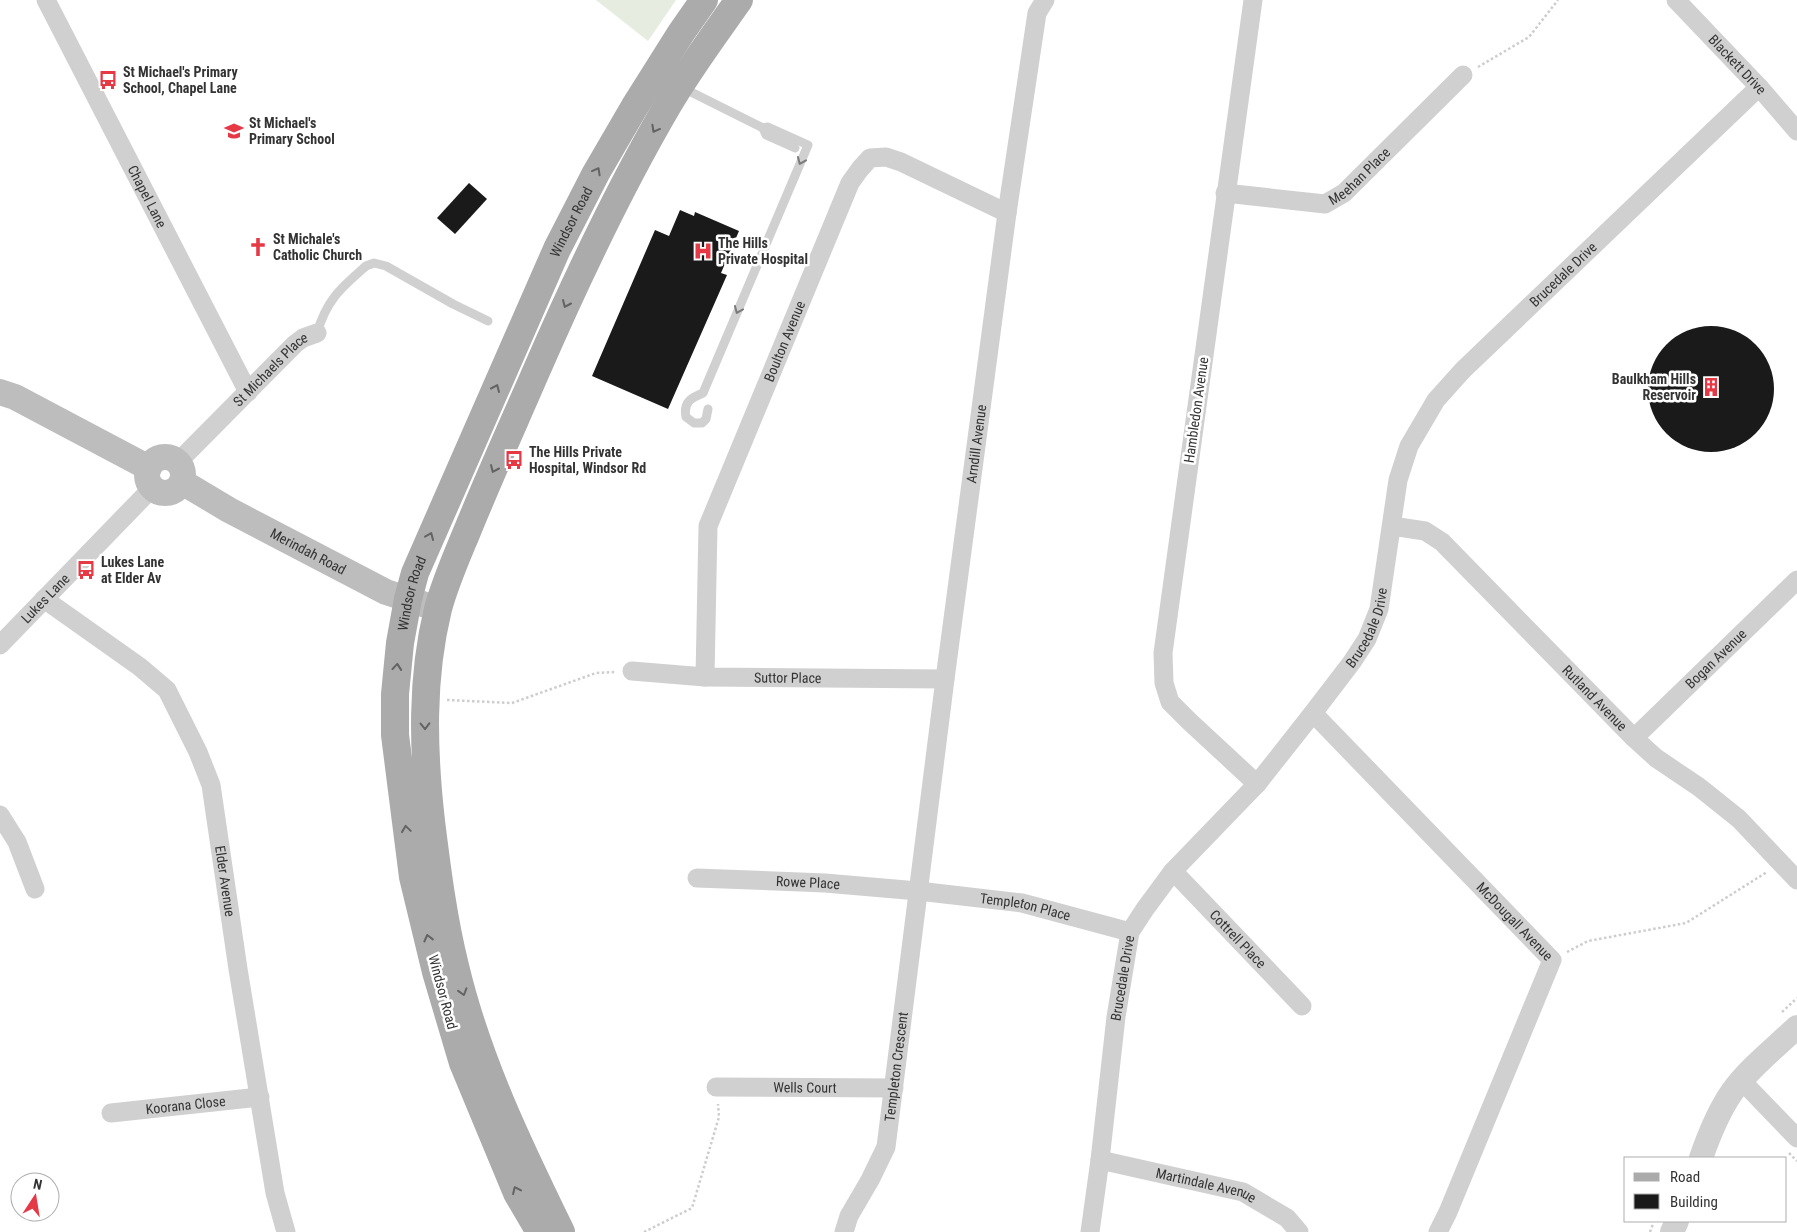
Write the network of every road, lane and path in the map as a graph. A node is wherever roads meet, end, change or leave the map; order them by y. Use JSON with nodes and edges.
{"nodes":[{"id":1,"x":46,"y":0,"type":"edge"},
{"id":2,"x":704,"y":0,"type":"edge"},
{"id":3,"x":718,"y":0,"type":"edge"},
{"id":4,"x":739,"y":0,"type":"edge"},
{"id":5,"x":1045,"y":0,"type":"edge"},
{"id":6,"x":1253,"y":0,"type":"edge"},
{"id":7,"x":1558,"y":0,"type":"edge"},
{"id":8,"x":1676,"y":0,"type":"edge"},
{"id":9,"x":1463,"y":75,"type":"joint"},
{"id":10,"x":680,"y":87,"type":"junction"},
{"id":11,"x":1759,"y":87,"type":"junction"},
{"id":12,"x":763,"y":128,"type":"junction"},
{"id":13,"x":1797,"y":131,"type":"edge"},
{"id":14,"x":618,"y":134,"type":"junction"},
{"id":15,"x":795,"y":148,"type":"dead end"},
{"id":16,"x":1225,"y":194,"type":"junction"},
{"id":17,"x":1007,"y":213,"type":"junction"},
{"id":18,"x":488,"y":322,"type":"dead end"},
{"id":19,"x":317,"y":333,"type":"joint"},
{"id":20,"x":0,"y":392,"type":"edge"},
{"id":21,"x":248,"y":392,"type":"junction"},
{"id":22,"x":708,"y":409,"type":"dead end"},
{"id":23,"x":180,"y":472,"type":"junction"},
{"id":24,"x":151,"y":478,"type":"junction"},
{"id":25,"x":1392,"y":526,"type":"junction"},
{"id":26,"x":1797,"y":580,"type":"edge"},
{"id":27,"x":44,"y":599,"type":"junction"},
{"id":28,"x":408,"y":599,"type":"junction"},
{"id":29,"x":438,"y":609,"type":"junction"},
{"id":30,"x":0,"y":645,"type":"edge"},
{"id":31,"x":632,"y":671,"type":"joint"},
{"id":32,"x":704,"y":678,"type":"junction"},
{"id":33,"x":945,"y":679,"type":"junction"},
{"id":34,"x":425,"y":698,"type":"junction"},
{"id":35,"x":1313,"y":713,"type":"junction"},
{"id":36,"x":1634,"y":738,"type":"junction"},
{"id":37,"x":1257,"y":784,"type":"junction"},
{"id":38,"x":0,"y":815,"type":"edge"},
{"id":39,"x":1781,"y":863,"type":"junction"},
{"id":40,"x":1173,"y":871,"type":"junction"},
{"id":41,"x":697,"y":878,"type":"dead end"},
{"id":42,"x":1797,"y":880,"type":"edge"},
{"id":43,"x":35,"y":889,"type":"dead end"},
{"id":44,"x":918,"y":891,"type":"junction"},
{"id":45,"x":1130,"y":932,"type":"junction"},
{"id":46,"x":1552,"y":960,"type":"junction"},
{"id":47,"x":1302,"y":1006,"type":"dead end"},
{"id":48,"x":1797,"y":1027,"type":"edge"},
{"id":49,"x":1741,"y":1080,"type":"junction"},
{"id":50,"x":716,"y":1087,"type":"joint"},
{"id":51,"x":894,"y":1088,"type":"junction"},
{"id":52,"x":260,"y":1097,"type":"junction"},
{"id":53,"x":111,"y":1113,"type":"dead end"},
{"id":54,"x":1797,"y":1138,"type":"edge"},
{"id":55,"x":1701,"y":1157,"type":"edge"},
{"id":56,"x":1100,"y":1160,"type":"junction"},
{"id":57,"x":286,"y":1232,"type":"edge"},
{"id":58,"x":540,"y":1232,"type":"edge"},
{"id":59,"x":561,"y":1232,"type":"edge"},
{"id":60,"x":644,"y":1232,"type":"edge"},
{"id":61,"x":844,"y":1232,"type":"edge"},
{"id":62,"x":1090,"y":1232,"type":"edge"},
{"id":63,"x":1299,"y":1232,"type":"edge"},
{"id":64,"x":1438,"y":1232,"type":"edge"}],
"edges":[{"from":1,"to":21,"type":"street","name":"Chapel Lane"},
{"from":2,"to":14,"type":"main road","name":"Windsor Road"},
{"from":3,"to":10,"type":"main road"},
{"from":4,"to":10,"type":"main road","name":"Windsor Road"},
{"from":5,"to":17,"type":"street","name":"Arndill Avenue"},
{"from":6,"to":16,"type":"street","name":"Hambledon Avenue"},
{"from":7,"to":9,"type":"path"},
{"from":8,"to":11,"type":"street","name":"Blackett Drive"},
{"from":9,"to":16,"type":"street","name":"Meehan Place"},
{"from":10,"to":12,"type":"lane"},
{"from":10,"to":14,"type":"main road"},
{"from":10,"to":29,"type":"main road","name":"Windsor Road","one_way":true},
{"from":11,"to":13,"type":"street","name":"Blackett Drive"},
{"from":11,"to":25,"type":"street","name":"Brucedale Drive"},
{"from":12,"to":15,"type":"lane"},
{"from":12,"to":22,"type":"lane","one_way":true},
{"from":28,"to":14,"type":"main road","name":"Windsor Road","one_way":true},
{"from":16,"to":37,"type":"street","name":"Hambledon Avenue"},
{"from":17,"to":32,"type":"street","name":"Boulton Avenue"},
{"from":17,"to":33,"type":"street","name":"Arndill Avenue"},
{"from":18,"to":19,"type":"lane","name":"St Michaels Place"},
{"from":19,"to":21,"type":"street","name":"St Michaels Place"},
{"from":20,"to":24,"type":"main road"},
{"from":21,"to":23,"type":"street","name":"St Michaels Place"},
{"from":23,"to":24,"type":"main road"},
{"from":23,"to":28,"type":"main road","name":"Merindah Road"},
{"from":24,"to":27,"type":"street","name":"Lukes Lane"},
{"from":25,"to":35,"type":"street","name":"Brucedale Drive"},
{"from":25,"to":36,"type":"street","name":"Rutland Avenue"},
{"from":26,"to":36,"type":"street","name":"Bogan Avenue"},
{"from":27,"to":30,"type":"street","name":"Lukes Lane"},
{"from":27,"to":52,"type":"street","name":"Elder Avenue"},
{"from":28,"to":29,"type":"main road","name":"Merindah Road"},
{"from":58,"to":28,"type":"main road","name":"Windsor Road","one_way":true},
{"from":29,"to":34,"type":"main road","name":"Windsor Road"},
{"from":31,"to":32,"type":"street","name":"Suttor Place"},
{"from":31,"to":34,"type":"path"},
{"from":32,"to":33,"type":"street","name":"Suttor Place"},
{"from":33,"to":44,"type":"street","name":"Arndill Avenue"},
{"from":34,"to":59,"type":"main road","name":"Windsor Road","one_way":true},
{"from":35,"to":37,"type":"street","name":"Brucedale Drive"},
{"from":35,"to":46,"type":"street","name":"McDougall Avenue"},
{"from":36,"to":39,"type":"street","name":"Rutland Avenue"},
{"from":37,"to":40,"type":"street","name":"Brucedale Drive"},
{"from":38,"to":43,"type":"street"},
{"from":39,"to":42,"type":"street","name":"Rutland Avenue"},
{"from":39,"to":46,"type":"path"},
{"from":40,"to":45,"type":"street","name":"Brucedale Drive"},
{"from":40,"to":47,"type":"street","name":"Cottrell Place"},
{"from":41,"to":44,"type":"street","name":"Rowe Place"},
{"from":44,"to":45,"type":"street","name":"Templeton Place"},
{"from":44,"to":51,"type":"street","name":"Templeton Crescent"},
{"from":45,"to":56,"type":"street","name":"Brucedale Drive"},
{"from":46,"to":64,"type":"street","name":"McDougall Avenue"},
{"from":48,"to":49,"type":"street"},
{"from":49,"to":54,"type":"street"},
{"from":49,"to":55,"type":"street"},
{"from":50,"to":51,"type":"street","name":"Wells Court"},
{"from":50,"to":60,"type":"path"},
{"from":51,"to":61,"type":"street","name":"Templeton Crescent"},
{"from":52,"to":53,"type":"street","name":"Koorana Close"},
{"from":52,"to":57,"type":"street","name":"Elder Avenue"},
{"from":56,"to":62,"type":"street","name":"Brucedale Drive"},
{"from":56,"to":63,"type":"street","name":"Martindale Avenue"}]}
